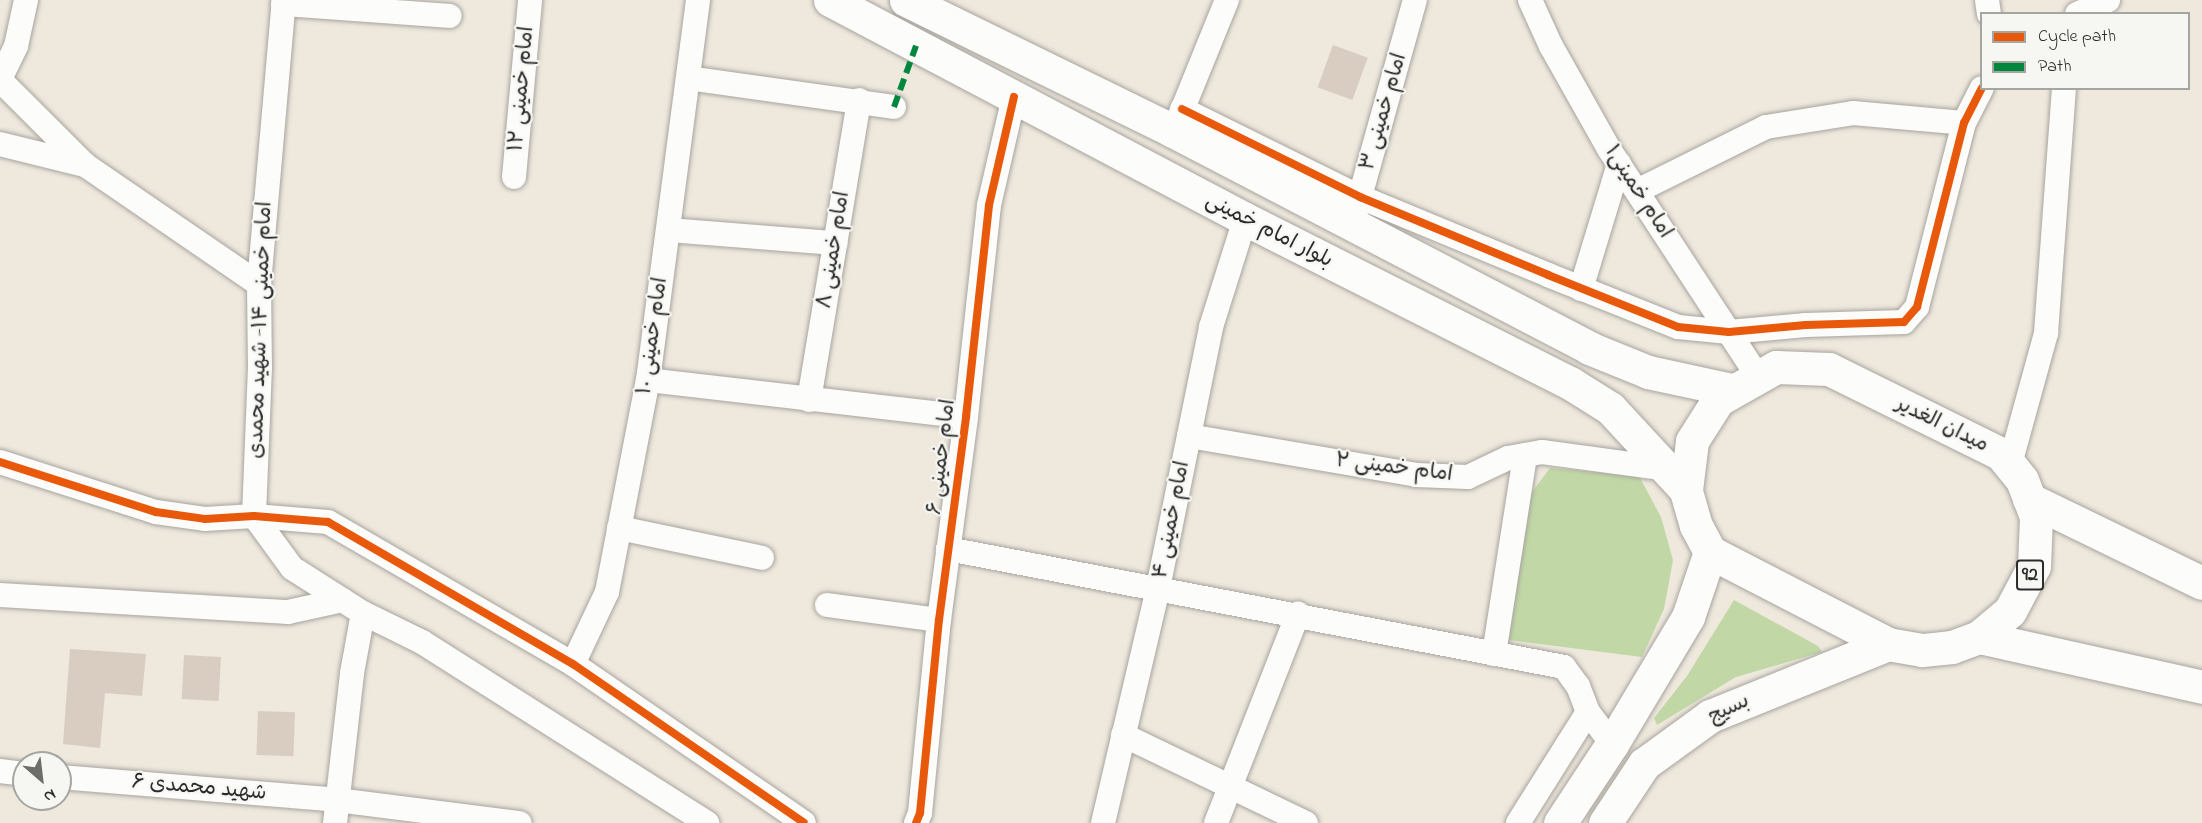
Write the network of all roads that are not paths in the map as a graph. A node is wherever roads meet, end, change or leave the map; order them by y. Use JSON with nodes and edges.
{"nodes":[{"id":1,"x":26,"y":0,"type":"edge"},
{"id":2,"x":530,"y":0,"type":"edge"},
{"id":3,"x":698,"y":0,"type":"edge"},
{"id":4,"x":830,"y":0,"type":"edge"},
{"id":5,"x":1227,"y":0,"type":"edge"},
{"id":6,"x":1415,"y":0,"type":"edge"},
{"id":7,"x":2108,"y":0,"type":"edge"},
{"id":8,"x":910,"y":1,"type":"edge"},
{"id":9,"x":1525,"y":1,"type":"edge"},
{"id":10,"x":283,"y":2,"type":"edge"},
{"id":11,"x":2081,"y":12,"type":"edge"},
{"id":12,"x":450,"y":16,"type":"dead end"},
{"id":13,"x":688,"y":78,"type":"junction"},
{"id":14,"x":0,"y":79,"type":"edge"},
{"id":15,"x":1981,"y":90,"type":"edge"},
{"id":16,"x":2064,"y":90,"type":"edge"},
{"id":17,"x":1014,"y":97,"type":"junction"},
{"id":18,"x":859,"y":100,"type":"junction"},
{"id":19,"x":894,"y":107,"type":"dead end"},
{"id":20,"x":1177,"y":120,"type":"junction"},
{"id":21,"x":1964,"y":123,"type":"junction"},
{"id":22,"x":0,"y":144,"type":"edge"},
{"id":23,"x":1619,"y":164,"type":"junction"},
{"id":24,"x":85,"y":165,"type":"junction"},
{"id":25,"x":514,"y":177,"type":"dead end"},
{"id":26,"x":1637,"y":191,"type":"junction"},
{"id":27,"x":1356,"y":210,"type":"junction"},
{"id":28,"x":1245,"y":219,"type":"junction"},
{"id":29,"x":668,"y":230,"type":"junction"},
{"id":30,"x":835,"y":243,"type":"junction"},
{"id":31,"x":259,"y":284,"type":"junction"},
{"id":32,"x":1581,"y":289,"type":"junction"},
{"id":33,"x":1729,"y":332,"type":"junction"},
{"id":34,"x":648,"y":380,"type":"junction"},
{"id":35,"x":1745,"y":383,"type":"junction"},
{"id":36,"x":810,"y":400,"type":"junction"},
{"id":37,"x":966,"y":417,"type":"junction"},
{"id":38,"x":1189,"y":436,"type":"junction"},
{"id":39,"x":1526,"y":455,"type":"junction"},
{"id":40,"x":0,"y":462,"type":"edge"},
{"id":41,"x":2010,"y":464,"type":"junction"},
{"id":42,"x":1676,"y":479,"type":"junction"},
{"id":43,"x":2030,"y":499,"type":"junction"},
{"id":44,"x":254,"y":516,"type":"junction"},
{"id":45,"x":619,"y":528,"type":"junction"},
{"id":46,"x":948,"y":549,"type":"junction"},
{"id":47,"x":1710,"y":552,"type":"junction"},
{"id":48,"x":762,"y":558,"type":"dead end"},
{"id":49,"x":2202,"y":583,"type":"edge"},
{"id":50,"x":1158,"y":588,"type":"junction"},
{"id":51,"x":0,"y":595,"type":"edge"},
{"id":52,"x":343,"y":600,"type":"junction"},
{"id":53,"x":827,"y":605,"type":"dead end"},
{"id":54,"x":363,"y":613,"type":"junction"},
{"id":55,"x":1298,"y":614,"type":"junction"},
{"id":56,"x":939,"y":620,"type":"junction"},
{"id":57,"x":1979,"y":637,"type":"junction"},
{"id":58,"x":1888,"y":644,"type":"junction"},
{"id":59,"x":1494,"y":654,"type":"junction"},
{"id":60,"x":573,"y":664,"type":"junction"},
{"id":61,"x":2202,"y":687,"type":"edge"},
{"id":62,"x":1588,"y":712,"type":"junction"},
{"id":63,"x":1123,"y":735,"type":"junction"},
{"id":64,"x":1612,"y":744,"type":"junction"},
{"id":65,"x":1644,"y":764,"type":"junction"},
{"id":66,"x":72,"y":779,"type":"edge"},
{"id":67,"x":1232,"y":787,"type":"junction"},
{"id":68,"x":336,"y":812,"type":"edge"},
{"id":69,"x":696,"y":822,"type":"edge"},
{"id":70,"x":520,"y":823,"type":"edge"},
{"id":71,"x":804,"y":823,"type":"edge"},
{"id":72,"x":916,"y":823,"type":"edge"},
{"id":73,"x":1103,"y":823,"type":"edge"},
{"id":74,"x":1216,"y":823,"type":"edge"},
{"id":75,"x":1306,"y":823,"type":"edge"},
{"id":76,"x":1518,"y":823,"type":"edge"},
{"id":77,"x":1560,"y":823,"type":"edge"},
{"id":78,"x":1605,"y":823,"type":"edge"}],
"edges":[{"from":1,"to":14,"type":"street"},
{"from":2,"to":25,"type":"street","name":"امام خمینی ۱۲"},
{"from":3,"to":13,"type":"street","name":"امام خمینی ۱۰"},
{"from":4,"to":17,"type":"main road","name":"بلوار امام خمینی"},
{"from":5,"to":20,"type":"street"},
{"from":6,"to":27,"type":"street","name":"امام خمینی ۳"},
{"from":7,"to":11,"type":"street"},
{"from":8,"to":20,"type":"main road","name":"بلوار امام خمینی"},
{"from":9,"to":23,"type":"street","name":"امام خمینی۱"},
{"from":10,"to":12,"type":"street"},
{"from":10,"to":31,"type":"street","name":"امام خمینی ۱۴- شهید محمدی"},
{"from":13,"to":18,"type":"street"},
{"from":13,"to":29,"type":"street","name":"امام خمینی ۱۰"},
{"from":14,"to":24,"type":"street"},
{"from":15,"to":21,"type":"street"},
{"from":16,"to":41,"type":"street"},
{"from":17,"to":28,"type":"main road","name":"بلوار امام خمینی"},
{"from":17,"to":37,"type":"street","name":"امام خمینی ۶"},
{"from":18,"to":19,"type":"street"},
{"from":18,"to":30,"type":"street","name":"امام خمینی ۸"},
{"from":20,"to":27,"type":"main road","name":"بلوار امام خمینی"},
{"from":21,"to":26,"type":"street"},
{"from":21,"to":33,"type":"street"},
{"from":22,"to":24,"type":"street"},
{"from":23,"to":26,"type":"street","name":"امام خمینی۱"},
{"from":23,"to":32,"type":"street"},
{"from":24,"to":31,"type":"street"},
{"from":26,"to":33,"type":"street","name":"امام خمینی۱"},
{"from":27,"to":32,"type":"street"},
{"from":27,"to":35,"type":"main road","name":"بلوار امام خمینی"},
{"from":28,"to":38,"type":"street","name":"امام خمینی ۴"},
{"from":28,"to":42,"type":"main road","name":"بلوار امام خمینی"},
{"from":29,"to":30,"type":"street"},
{"from":29,"to":34,"type":"street","name":"امام خمینی ۱۰"},
{"from":30,"to":36,"type":"street","name":"امام خمینی ۸"},
{"from":31,"to":44,"type":"street","name":"امام خمینی ۱۴- شهید محمدی"},
{"from":32,"to":33,"type":"street"},
{"from":33,"to":35,"type":"street","name":"امام خمینی۱"},
{"from":34,"to":36,"type":"street"},
{"from":34,"to":45,"type":"street","name":"امام خمینی ۱۰"},
{"from":35,"to":41,"type":"main road","name":"میدان الغدیر","number":"92"},
{"from":35,"to":42,"type":"main road","name":"میدان الغدیر","number":"92"},
{"from":36,"to":37,"type":"street"},
{"from":37,"to":46,"type":"street","name":"امام خمینی ۶"},
{"from":38,"to":39,"type":"street","name":"امام خمینی ۲"},
{"from":38,"to":50,"type":"street","name":"امام خمینی ۴"},
{"from":39,"to":42,"type":"street","name":"امام خمینی ۲"},
{"from":39,"to":59,"type":"street"},
{"from":40,"to":44,"type":"street"},
{"from":41,"to":43,"type":"main road","name":"میدان الغدیر","number":"92"},
{"from":42,"to":47,"type":"main road","name":"میدان الغدیر","number":"92"},
{"from":43,"to":49,"type":"main road"},
{"from":43,"to":57,"type":"main road","name":"میدان الغدیر","number":"92"},
{"from":44,"to":52,"type":"street"},
{"from":44,"to":60,"type":"street"},
{"from":45,"to":48,"type":"street"},
{"from":45,"to":60,"type":"street","name":"امام خمینی ۱۰"},
{"from":46,"to":50,"type":"street"},
{"from":46,"to":56,"type":"street","name":"امام خمینی ۶"},
{"from":47,"to":58,"type":"main road","name":"میدان الغدیر","number":"92"},
{"from":47,"to":64,"type":"main road"},
{"from":50,"to":55,"type":"street"},
{"from":50,"to":63,"type":"street","name":"امام خمینی ۴"},
{"from":51,"to":52,"type":"street"},
{"from":52,"to":54,"type":"street"},
{"from":53,"to":56,"type":"street"},
{"from":54,"to":68,"type":"street"},
{"from":54,"to":69,"type":"street"},
{"from":55,"to":59,"type":"street"},
{"from":55,"to":67,"type":"street"},
{"from":56,"to":72,"type":"street","name":"امام خمینی ۶"},
{"from":57,"to":58,"type":"main road","name":"میدان الغدیر","number":"92"},
{"from":57,"to":61,"type":"main road"},
{"from":58,"to":65,"type":"main road","name":"بسیج"},
{"from":59,"to":62,"type":"street"},
{"from":60,"to":71,"type":"street"},
{"from":62,"to":64,"type":"street"},
{"from":62,"to":76,"type":"street"},
{"from":63,"to":67,"type":"street"},
{"from":63,"to":73,"type":"street","name":"امام خمینی ۴"},
{"from":64,"to":65,"type":"main road"},
{"from":64,"to":77,"type":"main road"},
{"from":65,"to":78,"type":"main road","name":"بسیج"},
{"from":66,"to":68,"type":"street","name":"شهید محمدی ۶"},
{"from":67,"to":74,"type":"street"},
{"from":67,"to":75,"type":"street"},
{"from":68,"to":70,"type":"street","name":"شهید محمدی ۶"}]}
